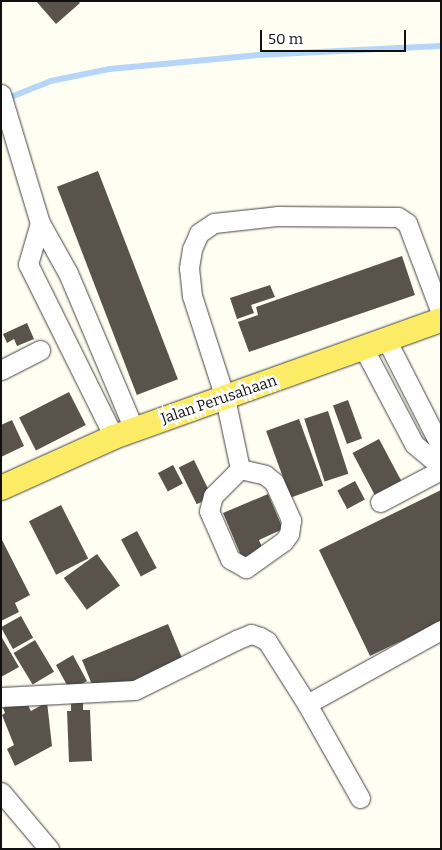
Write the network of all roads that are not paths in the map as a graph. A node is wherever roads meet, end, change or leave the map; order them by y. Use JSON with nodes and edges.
{"nodes":[{"id":1,"x":1,"y":94,"type":"edge"},
{"id":2,"x":40,"y":223,"type":"junction"},
{"id":3,"x":439,"y":323,"type":"edge"},
{"id":4,"x":388,"y":341,"type":"junction"},
{"id":5,"x":98,"y":346,"type":"junction"},
{"id":6,"x":364,"y":349,"type":"junction"},
{"id":7,"x":40,"y":350,"type":"dead end"},
{"id":8,"x":74,"y":357,"type":"junction"},
{"id":9,"x":3,"y":363,"type":"edge"},
{"id":10,"x":225,"y":398,"type":"junction"},
{"id":11,"x":124,"y":433,"type":"junction"},
{"id":12,"x":441,"y":446,"type":"edge"},
{"id":13,"x":441,"y":468,"type":"edge"},
{"id":14,"x":240,"y":469,"type":"junction"},
{"id":15,"x":1,"y":488,"type":"edge"},
{"id":16,"x":380,"y":502,"type":"dead end"},
{"id":17,"x":439,"y":637,"type":"edge"},
{"id":18,"x":1,"y":697,"type":"edge"},
{"id":19,"x":307,"y":704,"type":"junction"},
{"id":20,"x":1,"y":792,"type":"edge"},
{"id":21,"x":360,"y":798,"type":"dead end"},
{"id":22,"x":49,"y":849,"type":"edge"}],
"edges":[{"from":1,"to":2,"type":"street"},
{"from":2,"to":5,"type":"street"},
{"from":2,"to":8,"type":"street"},
{"from":3,"to":4,"type":"main road","name":"Jalan Perusahaan"},
{"from":3,"to":10,"type":"street"},
{"from":4,"to":6,"type":"main road","name":"Jalan Perusahaan"},
{"from":4,"to":12,"type":"street"},
{"from":5,"to":8,"type":"street"},
{"from":5,"to":11,"type":"street"},
{"from":6,"to":10,"type":"main road","name":"Jalan Perusahaan"},
{"from":6,"to":13,"type":"street"},
{"from":7,"to":9,"type":"street"},
{"from":8,"to":11,"type":"street"},
{"from":10,"to":11,"type":"main road","name":"Jalan Perusahaan"},
{"from":10,"to":14,"type":"street"},
{"from":11,"to":15,"type":"main road","name":"Jalan Perusahaan"},
{"from":13,"to":16,"type":"street"},
{"from":14,"to":14,"type":"street"},
{"from":17,"to":19,"type":"street"},
{"from":18,"to":19,"type":"street"},
{"from":19,"to":21,"type":"street"},
{"from":20,"to":22,"type":"street"}]}
